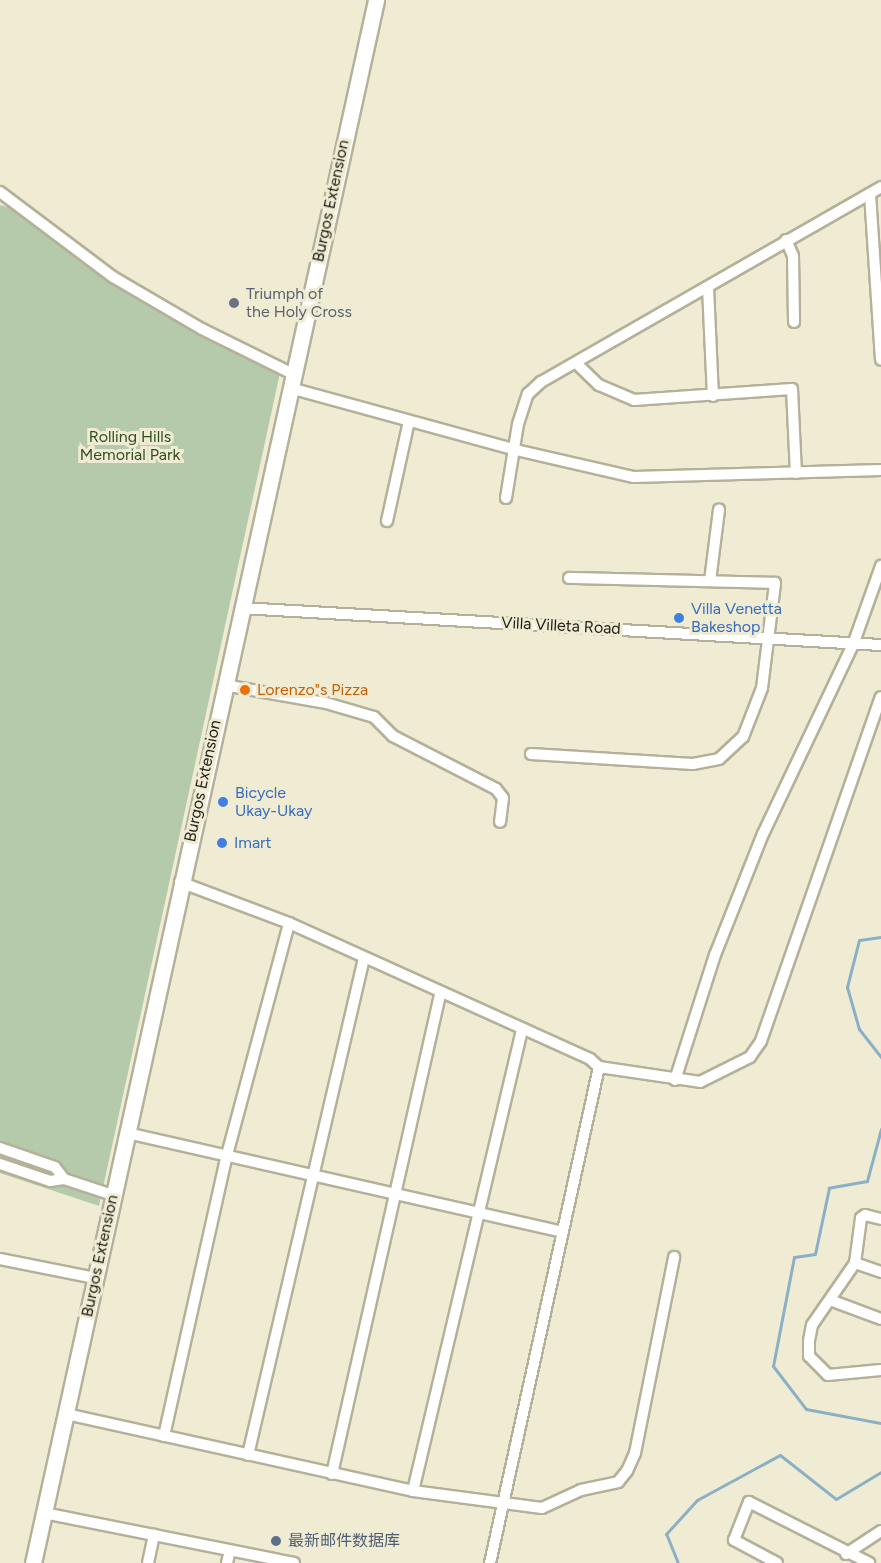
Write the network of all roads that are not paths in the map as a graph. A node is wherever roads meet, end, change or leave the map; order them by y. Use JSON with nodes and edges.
{"nodes":[{"id":1,"x":376,"y":0,"type":"edge"},
{"id":2,"x":881,"y":188,"type":"edge"},
{"id":3,"x":0,"y":192,"type":"edge"},
{"id":4,"x":870,"y":194,"type":"junction"},
{"id":5,"x":786,"y":240,"type":"junction"},
{"id":6,"x":708,"y":287,"type":"junction"},
{"id":7,"x":794,"y":322,"type":"dead end"},
{"id":8,"x":881,"y":360,"type":"edge"},
{"id":9,"x":576,"y":363,"type":"junction"},
{"id":10,"x":292,"y":381,"type":"junction"},
{"id":11,"x":713,"y":396,"type":"junction"},
{"id":12,"x":409,"y":421,"type":"junction"},
{"id":13,"x":516,"y":450,"type":"junction"},
{"id":14,"x":881,"y":470,"type":"edge"},
{"id":15,"x":796,"y":473,"type":"junction"},
{"id":16,"x":506,"y":498,"type":"dead end"},
{"id":17,"x":719,"y":510,"type":"dead end"},
{"id":18,"x":387,"y":521,"type":"dead end"},
{"id":19,"x":881,"y":566,"type":"edge"},
{"id":20,"x":569,"y":578,"type":"dead end"},
{"id":21,"x":710,"y":581,"type":"junction"},
{"id":22,"x":241,"y":608,"type":"junction"},
{"id":23,"x":768,"y":638,"type":"junction"},
{"id":24,"x":854,"y":642,"type":"junction"},
{"id":25,"x":881,"y":645,"type":"edge"},
{"id":26,"x":224,"y":685,"type":"junction"},
{"id":27,"x":881,"y":697,"type":"edge"},
{"id":28,"x":531,"y":754,"type":"dead end"},
{"id":29,"x":500,"y":822,"type":"dead end"},
{"id":30,"x":180,"y":882,"type":"junction"},
{"id":31,"x":289,"y":923,"type":"junction"},
{"id":32,"x":364,"y":958,"type":"junction"},
{"id":33,"x":441,"y":992,"type":"junction"},
{"id":34,"x":522,"y":1029,"type":"junction"},
{"id":35,"x":599,"y":1067,"type":"junction"},
{"id":36,"x":675,"y":1080,"type":"junction"},
{"id":37,"x":127,"y":1133,"type":"junction"},
{"id":38,"x":0,"y":1148,"type":"edge"},
{"id":39,"x":227,"y":1155,"type":"junction"},
{"id":40,"x":0,"y":1164,"type":"edge"},
{"id":41,"x":313,"y":1175,"type":"junction"},
{"id":42,"x":64,"y":1179,"type":"junction"},
{"id":43,"x":396,"y":1194,"type":"junction"},
{"id":44,"x":113,"y":1195,"type":"junction"},
{"id":45,"x":479,"y":1213,"type":"junction"},
{"id":46,"x":881,"y":1219,"type":"edge"},
{"id":47,"x":561,"y":1232,"type":"junction"},
{"id":48,"x":674,"y":1257,"type":"dead end"},
{"id":49,"x":0,"y":1259,"type":"edge"},
{"id":50,"x":855,"y":1263,"type":"junction"},
{"id":51,"x":881,"y":1272,"type":"edge"},
{"id":52,"x":95,"y":1278,"type":"junction"},
{"id":53,"x":830,"y":1300,"type":"junction"},
{"id":54,"x":881,"y":1319,"type":"edge"},
{"id":55,"x":881,"y":1371,"type":"edge"},
{"id":56,"x":66,"y":1414,"type":"junction"},
{"id":57,"x":164,"y":1436,"type":"junction"},
{"id":58,"x":248,"y":1455,"type":"junction"},
{"id":59,"x":332,"y":1474,"type":"junction"},
{"id":60,"x":413,"y":1491,"type":"junction"},
{"id":61,"x":504,"y":1502,"type":"junction"},
{"id":62,"x":44,"y":1513,"type":"junction"},
{"id":63,"x":881,"y":1531,"type":"edge"},
{"id":64,"x":154,"y":1535,"type":"junction"},
{"id":65,"x":230,"y":1550,"type":"junction"},
{"id":66,"x":846,"y":1554,"type":"junction"},
{"id":67,"x":33,"y":1563,"type":"edge"},
{"id":68,"x":148,"y":1563,"type":"edge"},
{"id":69,"x":227,"y":1563,"type":"edge"},
{"id":70,"x":294,"y":1563,"type":"edge"},
{"id":71,"x":490,"y":1563,"type":"edge"},
{"id":72,"x":777,"y":1563,"type":"edge"},
{"id":73,"x":869,"y":1563,"type":"edge"}],
"edges":[{"from":1,"to":10,"type":"main road","name":"Burgos Extension"},
{"from":2,"to":4,"type":"street"},
{"from":3,"to":10,"type":"street"},
{"from":4,"to":5,"type":"street"},
{"from":4,"to":8,"type":"street"},
{"from":5,"to":6,"type":"street"},
{"from":5,"to":7,"type":"street"},
{"from":6,"to":9,"type":"street"},
{"from":6,"to":11,"type":"street"},
{"from":9,"to":11,"type":"street"},
{"from":9,"to":13,"type":"street"},
{"from":10,"to":12,"type":"street"},
{"from":10,"to":22,"type":"main road","name":"Burgos Extension"},
{"from":11,"to":15,"type":"street"},
{"from":12,"to":13,"type":"street"},
{"from":12,"to":18,"type":"street"},
{"from":13,"to":15,"type":"street"},
{"from":13,"to":16,"type":"street"},
{"from":14,"to":15,"type":"street"},
{"from":17,"to":21,"type":"street"},
{"from":19,"to":24,"type":"street"},
{"from":20,"to":21,"type":"street"},
{"from":21,"to":23,"type":"street"},
{"from":22,"to":23,"type":"street","name":"Villa Villeta Road"},
{"from":22,"to":26,"type":"main road","name":"Burgos Extension"},
{"from":23,"to":24,"type":"street","name":"Villa Villeta Road"},
{"from":23,"to":28,"type":"street"},
{"from":24,"to":25,"type":"street","name":"Villa Villeta Road"},
{"from":24,"to":36,"type":"street"},
{"from":26,"to":29,"type":"street"},
{"from":26,"to":30,"type":"main road","name":"Burgos Extension"},
{"from":27,"to":36,"type":"street"},
{"from":30,"to":31,"type":"street"},
{"from":30,"to":37,"type":"main road","name":"Burgos Extension"},
{"from":31,"to":32,"type":"street"},
{"from":31,"to":39,"type":"street"},
{"from":32,"to":33,"type":"street"},
{"from":32,"to":41,"type":"street"},
{"from":33,"to":34,"type":"street"},
{"from":33,"to":43,"type":"street"},
{"from":34,"to":35,"type":"street"},
{"from":34,"to":45,"type":"street"},
{"from":35,"to":36,"type":"street"},
{"from":35,"to":47,"type":"street"},
{"from":37,"to":39,"type":"street"},
{"from":37,"to":44,"type":"main road","name":"Burgos Extension"},
{"from":38,"to":42,"type":"street"},
{"from":39,"to":41,"type":"street"},
{"from":39,"to":57,"type":"street"},
{"from":40,"to":42,"type":"street"},
{"from":41,"to":43,"type":"street"},
{"from":41,"to":58,"type":"street"},
{"from":42,"to":44,"type":"street"},
{"from":43,"to":45,"type":"street"},
{"from":43,"to":59,"type":"street"},
{"from":44,"to":52,"type":"main road","name":"Burgos Extension"},
{"from":45,"to":47,"type":"street"},
{"from":45,"to":60,"type":"street"},
{"from":46,"to":50,"type":"street"},
{"from":47,"to":61,"type":"street"},
{"from":48,"to":61,"type":"street"},
{"from":49,"to":52,"type":"street"},
{"from":50,"to":51,"type":"street"},
{"from":50,"to":53,"type":"street"},
{"from":52,"to":56,"type":"main road","name":"Burgos Extension"},
{"from":53,"to":54,"type":"street"},
{"from":53,"to":55,"type":"street"},
{"from":56,"to":57,"type":"street"},
{"from":56,"to":62,"type":"main road","name":"Burgos Extension"},
{"from":57,"to":58,"type":"street"},
{"from":58,"to":59,"type":"street"},
{"from":59,"to":60,"type":"street"},
{"from":60,"to":61,"type":"street"},
{"from":61,"to":71,"type":"street"},
{"from":62,"to":64,"type":"street"},
{"from":62,"to":67,"type":"main road","name":"Burgos Extension"},
{"from":63,"to":66,"type":"street"},
{"from":64,"to":65,"type":"street"},
{"from":64,"to":68,"type":"street"},
{"from":65,"to":69,"type":"street"},
{"from":65,"to":70,"type":"street"},
{"from":66,"to":72,"type":"street"},
{"from":66,"to":73,"type":"street"}]}
